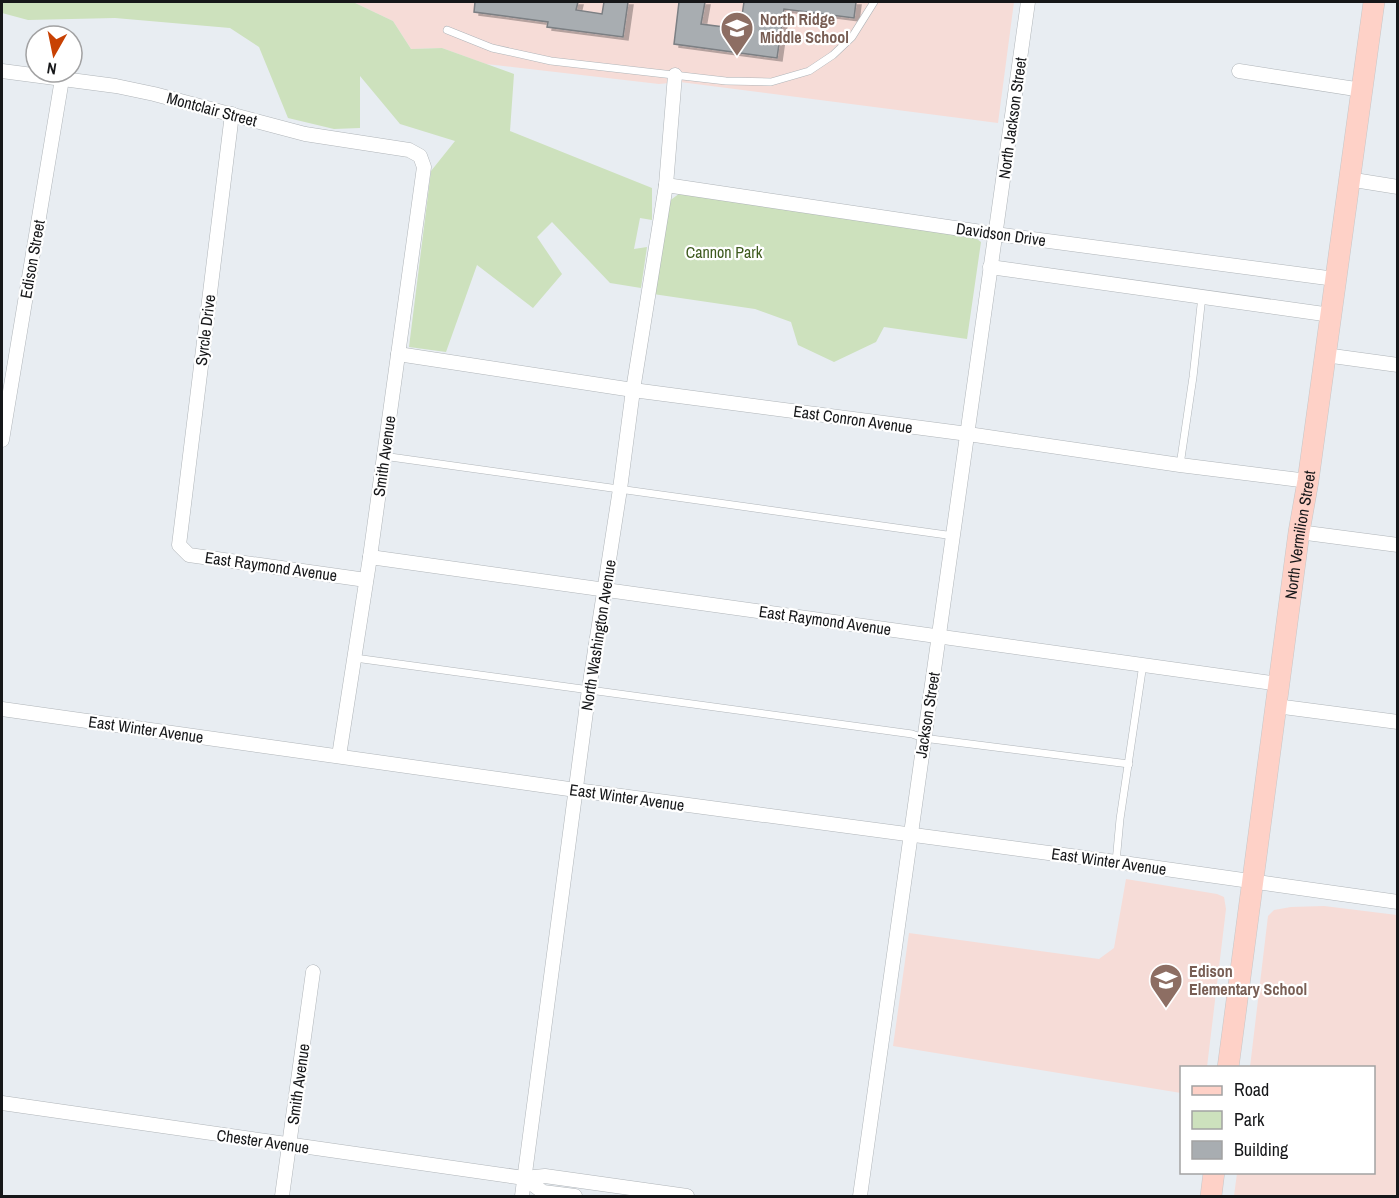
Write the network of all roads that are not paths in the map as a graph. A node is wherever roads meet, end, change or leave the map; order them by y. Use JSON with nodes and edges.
{"nodes":[{"id":1,"x":874,"y":2,"type":"edge"},
{"id":2,"x":1028,"y":2,"type":"edge"},
{"id":3,"x":1374,"y":2,"type":"edge"},
{"id":4,"x":447,"y":30,"type":"dead end"},
{"id":5,"x":2,"y":71,"type":"edge"},
{"id":6,"x":1239,"y":71,"type":"dead end"},
{"id":7,"x":24,"y":74,"type":"edge"},
{"id":8,"x":675,"y":75,"type":"junction"},
{"id":9,"x":84,"y":82,"type":"edge"},
{"id":10,"x":62,"y":84,"type":"edge"},
{"id":11,"x":1362,"y":90,"type":"junction"},
{"id":12,"x":232,"y":114,"type":"junction"},
{"id":13,"x":420,"y":156,"type":"joint"},
{"id":14,"x":1348,"y":179,"type":"junction"},
{"id":15,"x":666,"y":185,"type":"junction"},
{"id":16,"x":1398,"y":186,"type":"edge"},
{"id":17,"x":995,"y":234,"type":"junction"},
{"id":18,"x":990,"y":267,"type":"junction"},
{"id":19,"x":1335,"y":279,"type":"junction"},
{"id":20,"x":1202,"y":297,"type":"junction"},
{"id":21,"x":1330,"y":315,"type":"junction"},
{"id":22,"x":398,"y":354,"type":"junction"},
{"id":23,"x":1325,"y":355,"type":"junction"},
{"id":24,"x":1398,"y":365,"type":"edge"},
{"id":25,"x":633,"y":390,"type":"junction"},
{"id":26,"x":968,"y":434,"type":"junction"},
{"id":27,"x":2,"y":440,"type":"edge"},
{"id":28,"x":383,"y":456,"type":"junction"},
{"id":29,"x":1180,"y":465,"type":"junction"},
{"id":30,"x":1308,"y":481,"type":"junction"},
{"id":31,"x":620,"y":489,"type":"junction"},
{"id":32,"x":1299,"y":532,"type":"junction"},
{"id":33,"x":954,"y":536,"type":"junction"},
{"id":34,"x":179,"y":545,"type":"joint"},
{"id":35,"x":1398,"y":545,"type":"edge"},
{"id":36,"x":370,"y":557,"type":"junction"},
{"id":37,"x":366,"y":580,"type":"junction"},
{"id":38,"x":604,"y":589,"type":"junction"},
{"id":39,"x":939,"y":637,"type":"junction"},
{"id":40,"x":355,"y":658,"type":"junction"},
{"id":41,"x":1143,"y":664,"type":"junction"},
{"id":42,"x":1279,"y":684,"type":"junction"},
{"id":43,"x":589,"y":689,"type":"junction"},
{"id":44,"x":1276,"y":706,"type":"junction"},
{"id":45,"x":2,"y":710,"type":"edge"},
{"id":46,"x":1398,"y":722,"type":"edge"},
{"id":47,"x":923,"y":738,"type":"junction"},
{"id":48,"x":339,"y":756,"type":"junction"},
{"id":49,"x":1129,"y":764,"type":"junction"},
{"id":50,"x":576,"y":790,"type":"junction"},
{"id":51,"x":911,"y":835,"type":"junction"},
{"id":52,"x":1116,"y":862,"type":"junction"},
{"id":53,"x":1253,"y":882,"type":"junction"},
{"id":54,"x":1398,"y":902,"type":"edge"},
{"id":55,"x":313,"y":972,"type":"dead end"},
{"id":56,"x":1228,"y":1066,"type":"edge"},
{"id":57,"x":2,"y":1103,"type":"edge"},
{"id":58,"x":289,"y":1145,"type":"junction"},
{"id":59,"x":1214,"y":1174,"type":"edge"},
{"id":60,"x":524,"y":1179,"type":"junction"},
{"id":61,"x":642,"y":1193,"type":"edge"},
{"id":62,"x":282,"y":1197,"type":"edge"},
{"id":63,"x":522,"y":1197,"type":"edge"},
{"id":64,"x":575,"y":1197,"type":"edge"},
{"id":65,"x":687,"y":1197,"type":"edge"},
{"id":66,"x":860,"y":1197,"type":"edge"},
{"id":67,"x":1211,"y":1197,"type":"edge"}],
"edges":[{"from":1,"to":8,"type":"lane"},
{"from":2,"to":17,"type":"street","name":"North Jackson Street"},
{"from":3,"to":11,"type":"main road","name":"North Vermilion Street"},
{"from":4,"to":8,"type":"lane"},
{"from":5,"to":7,"type":"street","name":"Montclair Street"},
{"from":6,"to":11,"type":"street"},
{"from":8,"to":15,"type":"street","name":"North Washington Avenue"},
{"from":9,"to":12,"type":"street","name":"Montclair Street"},
{"from":10,"to":27,"type":"street","name":"Edison Street"},
{"from":11,"to":14,"type":"main road","name":"North Vermilion Street"},
{"from":12,"to":13,"type":"street","name":"Montclair Street"},
{"from":12,"to":34,"type":"street","name":"Syrcle Drive"},
{"from":13,"to":22,"type":"street","name":"Smith Avenue"},
{"from":14,"to":16,"type":"street"},
{"from":14,"to":19,"type":"main road","name":"North Vermilion Street"},
{"from":15,"to":17,"type":"street","name":"Davidson Drive"},
{"from":15,"to":25,"type":"street","name":"North Washington Avenue"},
{"from":17,"to":18,"type":"street","name":"Jackson Street"},
{"from":17,"to":19,"type":"street","name":"Davidson Drive"},
{"from":18,"to":20,"type":"street","name":"Davidson Drive"},
{"from":18,"to":26,"type":"street","name":"Jackson Street"},
{"from":19,"to":21,"type":"main road","name":"North Vermilion Street"},
{"from":20,"to":21,"type":"street","name":"Davidson Drive"},
{"from":20,"to":29,"type":"lane"},
{"from":21,"to":23,"type":"main road","name":"North Vermilion Street"},
{"from":22,"to":25,"type":"street","name":"East Conron Avenue"},
{"from":22,"to":28,"type":"street","name":"Smith Avenue"},
{"from":23,"to":24,"type":"street"},
{"from":23,"to":30,"type":"main road","name":"North Vermilion Street"},
{"from":25,"to":26,"type":"street","name":"East Conron Avenue"},
{"from":25,"to":31,"type":"street","name":"North Washington Avenue"},
{"from":26,"to":29,"type":"street","name":"East Conron Avenue"},
{"from":26,"to":33,"type":"street","name":"Jackson Street"},
{"from":28,"to":31,"type":"lane"},
{"from":28,"to":36,"type":"street","name":"Smith Avenue"},
{"from":29,"to":30,"type":"street","name":"East Conron Avenue"},
{"from":30,"to":32,"type":"main road","name":"North Vermilion Street"},
{"from":31,"to":33,"type":"lane"},
{"from":31,"to":38,"type":"street","name":"North Washington Avenue"},
{"from":32,"to":35,"type":"street"},
{"from":32,"to":42,"type":"main road","name":"North Vermilion Street"},
{"from":33,"to":39,"type":"street","name":"Jackson Street"},
{"from":34,"to":37,"type":"street","name":"East Raymond Avenue"},
{"from":36,"to":37,"type":"street","name":"Smith Avenue"},
{"from":36,"to":38,"type":"street","name":"East Raymond Avenue"},
{"from":37,"to":40,"type":"street","name":"Smith Avenue"},
{"from":38,"to":39,"type":"street","name":"East Raymond Avenue"},
{"from":38,"to":43,"type":"street","name":"North Washington Avenue"},
{"from":39,"to":41,"type":"street","name":"East Raymond Avenue"},
{"from":39,"to":47,"type":"street","name":"Jackson Street"},
{"from":40,"to":43,"type":"lane"},
{"from":40,"to":48,"type":"street","name":"Smith Avenue"},
{"from":41,"to":42,"type":"street","name":"East Raymond Avenue"},
{"from":41,"to":49,"type":"lane"},
{"from":42,"to":44,"type":"main road","name":"North Vermilion Street"},
{"from":43,"to":47,"type":"lane"},
{"from":43,"to":50,"type":"street","name":"North Washington Avenue"},
{"from":44,"to":46,"type":"street"},
{"from":44,"to":53,"type":"main road","name":"North Vermilion Street"},
{"from":45,"to":48,"type":"street","name":"East Winter Avenue"},
{"from":47,"to":49,"type":"lane"},
{"from":47,"to":51,"type":"street","name":"Jackson Street"},
{"from":48,"to":50,"type":"street","name":"East Winter Avenue"},
{"from":49,"to":52,"type":"lane"},
{"from":50,"to":51,"type":"street","name":"East Winter Avenue"},
{"from":50,"to":60,"type":"street","name":"North Washington Avenue"},
{"from":51,"to":52,"type":"street","name":"East Winter Avenue"},
{"from":51,"to":66,"type":"street","name":"Jackson Street"},
{"from":52,"to":53,"type":"street","name":"East Winter Avenue"},
{"from":53,"to":54,"type":"street","name":"East Winter Avenue"},
{"from":53,"to":56,"type":"main road","name":"North Vermilion Street"},
{"from":55,"to":58,"type":"street","name":"Smith Avenue"},
{"from":57,"to":58,"type":"street","name":"Chester Avenue"},
{"from":58,"to":60,"type":"street","name":"Chester Avenue"},
{"from":58,"to":62,"type":"street","name":"Smith Avenue"},
{"from":59,"to":67,"type":"main road"},
{"from":60,"to":61,"type":"street","name":"Chester Avenue"},
{"from":60,"to":63,"type":"street","name":"North Washington Avenue"},
{"from":60,"to":64,"type":"street","name":"Chester Avenue"},
{"from":61,"to":65,"type":"street","name":"Chester Avenue"}]}
